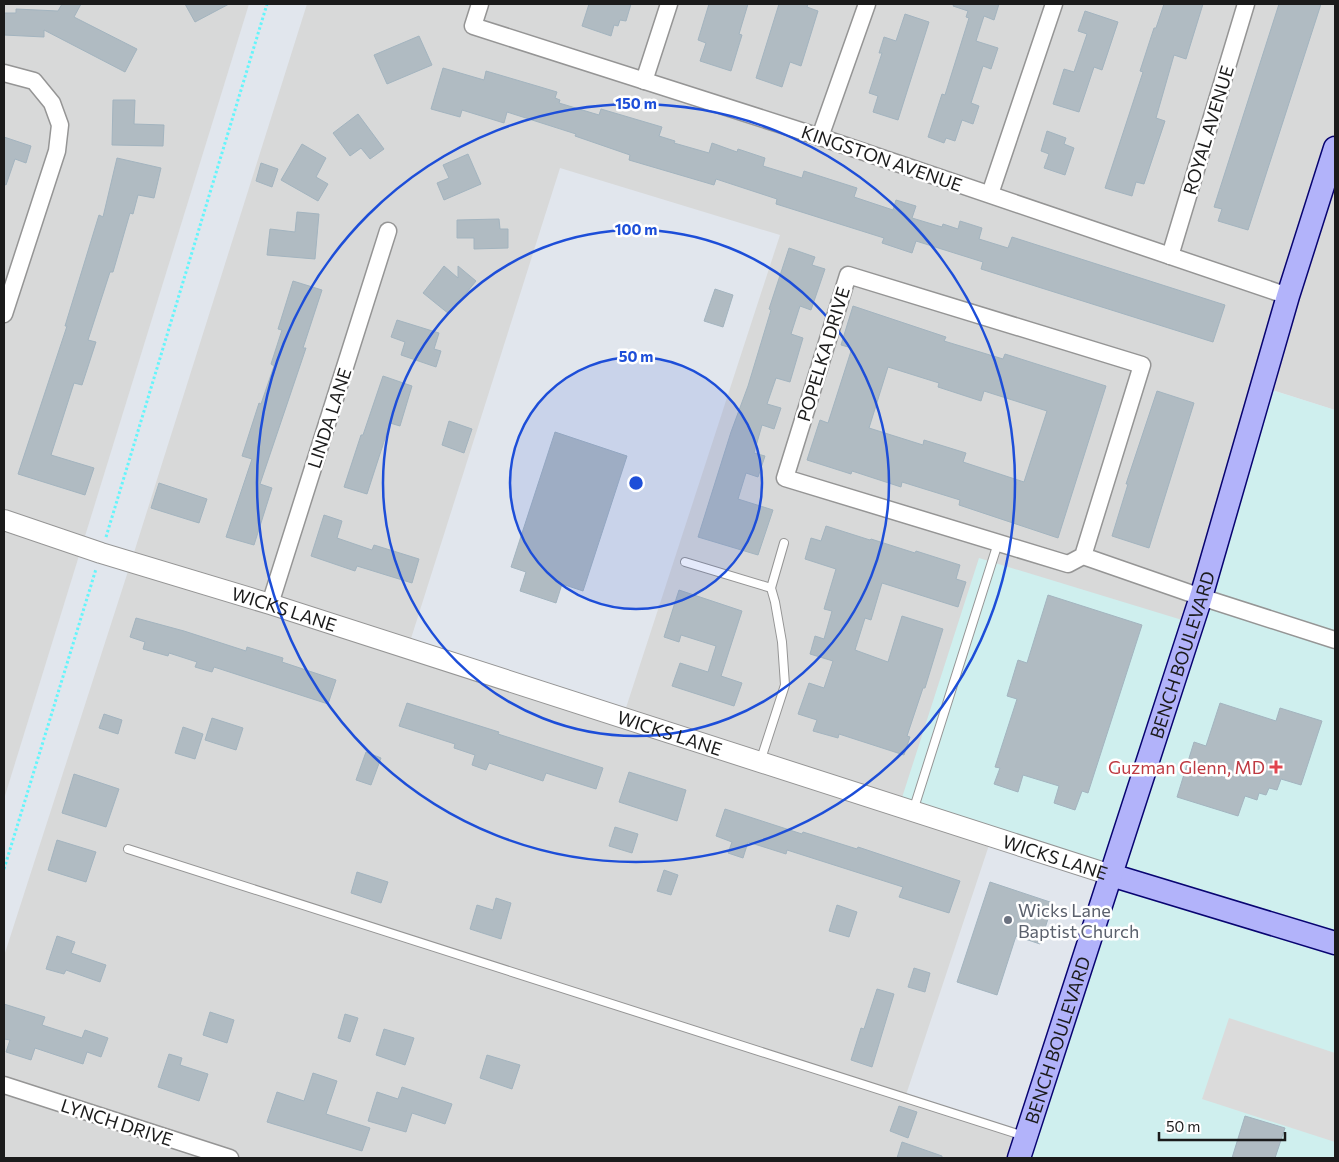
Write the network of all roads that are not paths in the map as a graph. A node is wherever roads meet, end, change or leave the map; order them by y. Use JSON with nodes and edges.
{"nodes":[{"id":1,"x":480,"y":4,"type":"edge"},
{"id":2,"x":668,"y":4,"type":"edge"},
{"id":3,"x":867,"y":4,"type":"edge"},
{"id":4,"x":1054,"y":4,"type":"edge"},
{"id":5,"x":1246,"y":4,"type":"edge"},
{"id":6,"x":4,"y":73,"type":"edge"},
{"id":7,"x":644,"y":81,"type":"junction"},
{"id":8,"x":820,"y":137,"type":"junction"},
{"id":9,"x":1335,"y":148,"type":"edge"},
{"id":10,"x":990,"y":194,"type":"junction"},
{"id":11,"x":388,"y":231,"type":"dead end"},
{"id":12,"x":1170,"y":256,"type":"junction"},
{"id":13,"x":1288,"y":296,"type":"junction"},
{"id":14,"x":4,"y":314,"type":"edge"},
{"id":15,"x":4,"y":520,"type":"edge"},
{"id":16,"x":784,"y":543,"type":"dead end"},
{"id":17,"x":998,"y":543,"type":"junction"},
{"id":18,"x":1083,"y":556,"type":"junction"},
{"id":19,"x":685,"y":562,"type":"dead end"},
{"id":20,"x":770,"y":588,"type":"junction"},
{"id":21,"x":1201,"y":597,"type":"junction"},
{"id":22,"x":270,"y":604,"type":"junction"},
{"id":23,"x":1335,"y":640,"type":"edge"},
{"id":24,"x":760,"y":762,"type":"junction"},
{"id":25,"x":913,"y":811,"type":"junction"},
{"id":26,"x":128,"y":849,"type":"dead end"},
{"id":27,"x":1111,"y":874,"type":"junction"},
{"id":28,"x":1335,"y":943,"type":"edge"},
{"id":29,"x":4,"y":1085,"type":"edge"},
{"id":30,"x":1026,"y":1136,"type":"junction"},
{"id":31,"x":230,"y":1158,"type":"edge"},
{"id":32,"x":1019,"y":1158,"type":"edge"}],
"edges":[{"from":1,"to":7,"type":"street","name":"KINGSTON AVENUE"},
{"from":2,"to":7,"type":"street"},
{"from":3,"to":8,"type":"street"},
{"from":4,"to":10,"type":"street"},
{"from":5,"to":12,"type":"street","name":"ROYAL AVENUE"},
{"from":6,"to":14,"type":"street"},
{"from":7,"to":8,"type":"street","name":"KINGSTON AVENUE"},
{"from":8,"to":10,"type":"street","name":"KINGSTON AVENUE"},
{"from":9,"to":13,"type":"main road","name":"BENCH BOULEVARD"},
{"from":10,"to":12,"type":"street","name":"KINGSTON AVENUE"},
{"from":11,"to":22,"type":"street","name":"LINDA LANE"},
{"from":12,"to":13,"type":"street","name":"KINGSTON AVENUE"},
{"from":13,"to":21,"type":"main road","name":"BENCH BOULEVARD"},
{"from":15,"to":22,"type":"street","name":"WICKS LANE"},
{"from":16,"to":20,"type":"lane"},
{"from":17,"to":18,"type":"street","name":"POPELKA DRIVE"},
{"from":17,"to":18,"type":"street","name":"POPELKA DRIVE"},
{"from":17,"to":25,"type":"lane"},
{"from":18,"to":21,"type":"street"},
{"from":19,"to":20,"type":"lane"},
{"from":20,"to":24,"type":"lane"},
{"from":21,"to":23,"type":"street"},
{"from":21,"to":27,"type":"main road","name":"BENCH BOULEVARD"},
{"from":22,"to":24,"type":"street","name":"WICKS LANE"},
{"from":24,"to":25,"type":"street","name":"WICKS LANE"},
{"from":25,"to":27,"type":"street","name":"WICKS LANE"},
{"from":26,"to":30,"type":"lane"},
{"from":27,"to":28,"type":"main road","name":"WICKS LANE"},
{"from":27,"to":30,"type":"main road","name":"BENCH BOULEVARD"},
{"from":29,"to":31,"type":"street","name":"LYNCH DRIVE"},
{"from":30,"to":32,"type":"main road","name":"BENCH BOULEVARD"}]}
